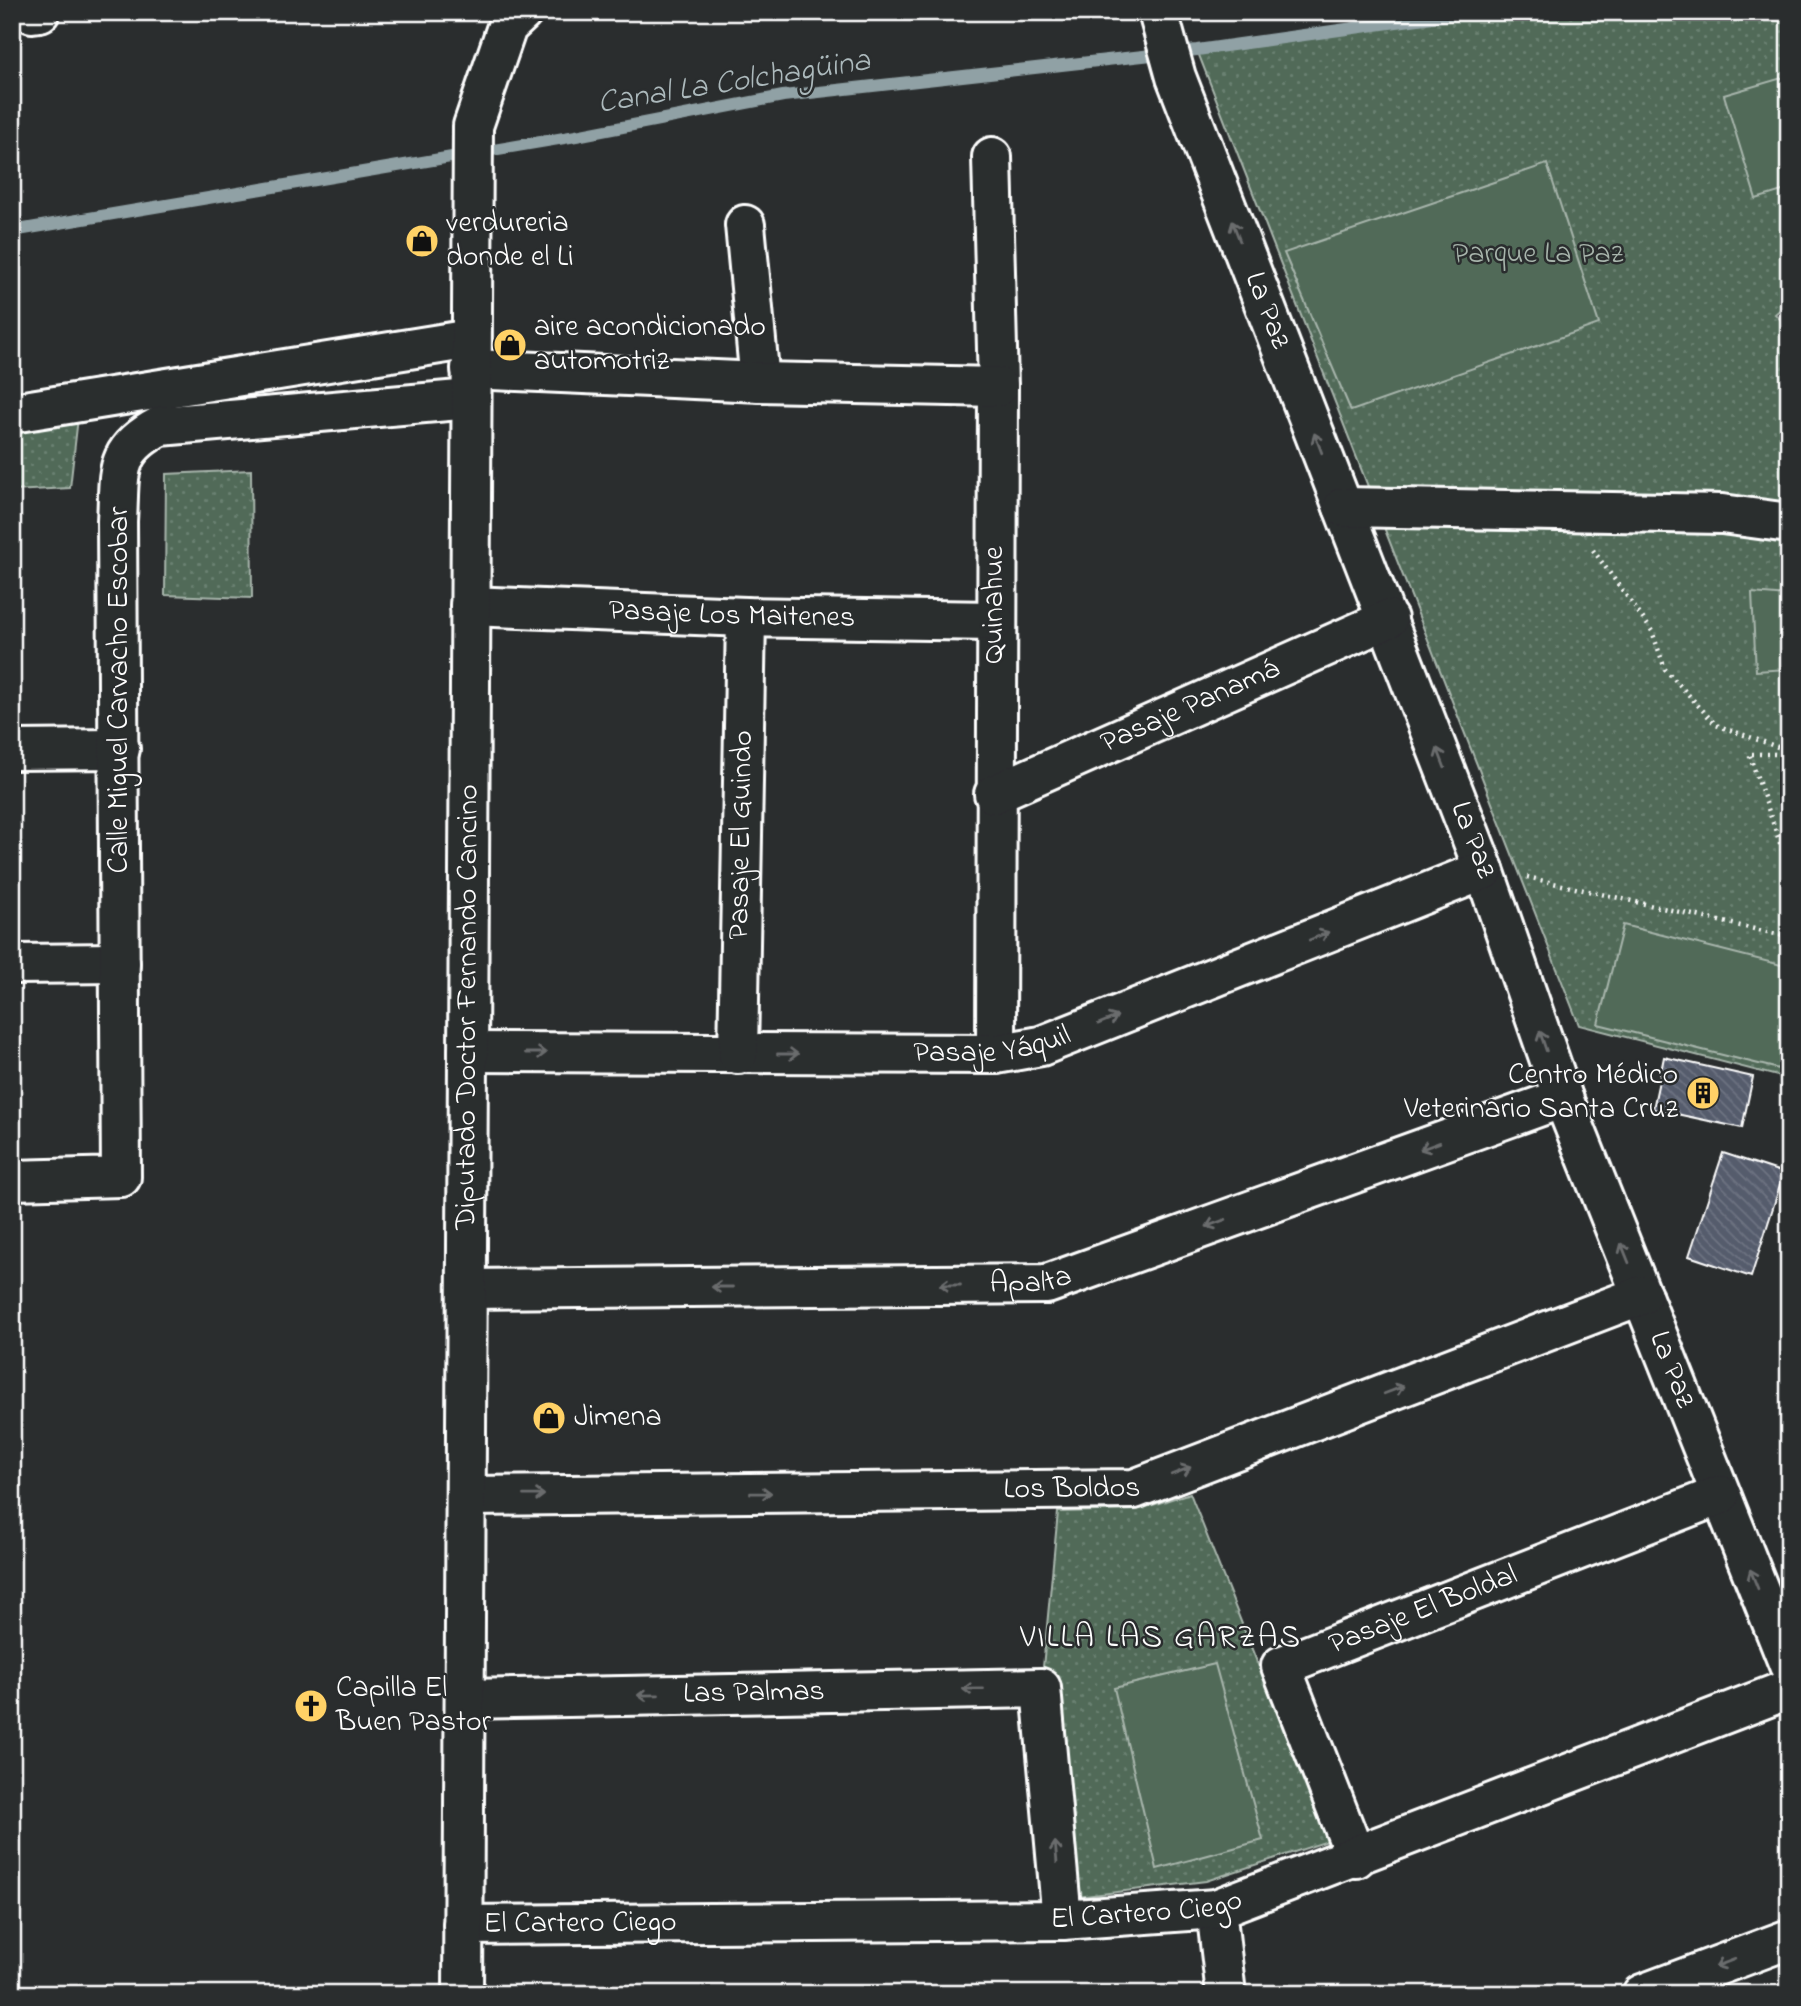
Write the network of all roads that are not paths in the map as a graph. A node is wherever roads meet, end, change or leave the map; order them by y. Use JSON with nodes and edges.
{"nodes":[{"id":1,"x":40,"y":12,"type":"edge"},
{"id":2,"x":32,"y":13,"type":"edge"},
{"id":3,"x":508,"y":17,"type":"edge"},
{"id":4,"x":1160,"y":19,"type":"edge"},
{"id":5,"x":992,"y":157,"type":"dead end"},
{"id":6,"x":745,"y":225,"type":"dead end"},
{"id":7,"x":471,"y":369,"type":"junction"},
{"id":8,"x":760,"y":382,"type":"junction"},
{"id":9,"x":998,"y":387,"type":"junction"},
{"id":10,"x":12,"y":413,"type":"edge"},
{"id":11,"x":1343,"y":507,"type":"junction"},
{"id":12,"x":1780,"y":515,"type":"edge"},
{"id":13,"x":470,"y":606,"type":"junction"},
{"id":14,"x":746,"y":617,"type":"junction"},
{"id":15,"x":1388,"y":619,"type":"junction"},
{"id":16,"x":995,"y":621,"type":"junction"},
{"id":17,"x":120,"y":749,"type":"junction"},
{"id":18,"x":12,"y":750,"type":"edge"},
{"id":19,"x":994,"y":794,"type":"junction"},
{"id":20,"x":1485,"y":870,"type":"junction"},
{"id":21,"x":120,"y":963,"type":"junction"},
{"id":22,"x":12,"y":964,"type":"edge"},
{"id":23,"x":468,"y":1052,"type":"junction"},
{"id":24,"x":738,"y":1054,"type":"junction"},
{"id":25,"x":996,"y":1054,"type":"junction"},
{"id":26,"x":1563,"y":1098,"type":"junction"},
{"id":27,"x":12,"y":1180,"type":"edge"},
{"id":28,"x":467,"y":1289,"type":"junction"},
{"id":29,"x":1642,"y":1295,"type":"junction"},
{"id":30,"x":1720,"y":1495,"type":"junction"},
{"id":31,"x":466,"y":1496,"type":"junction"},
{"id":32,"x":1789,"y":1591,"type":"edge"},
{"id":33,"x":1785,"y":1645,"type":"edge"},
{"id":34,"x":1789,"y":1689,"type":"edge"},
{"id":35,"x":465,"y":1699,"type":"junction"},
{"id":36,"x":1356,"y":1858,"type":"junction"},
{"id":37,"x":1216,"y":1909,"type":"junction"},
{"id":38,"x":1062,"y":1920,"type":"junction"},
{"id":39,"x":463,"y":1924,"type":"junction"},
{"id":40,"x":1789,"y":1939,"type":"edge"},
{"id":41,"x":463,"y":1994,"type":"edge"},
{"id":42,"x":1226,"y":1994,"type":"edge"},
{"id":43,"x":1642,"y":1994,"type":"edge"}],
"edges":[{"from":1,"to":2,"type":"street"},
{"from":3,"to":7,"type":"street","name":"Diputado Doctor Fernando Cancino"},
{"from":11,"to":4,"type":"street","name":"La Paz","one_way":true},
{"from":5,"to":9,"type":"street","name":"Quinahue"},
{"from":6,"to":8,"type":"street"},
{"from":7,"to":8,"type":"street"},
{"from":7,"to":10,"type":"street"},
{"from":7,"to":13,"type":"street","name":"Diputado Doctor Fernando Cancino"},
{"from":7,"to":17,"type":"street","name":"Calle Miguel Carvacho Escobar"},
{"from":8,"to":9,"type":"street"},
{"from":9,"to":16,"type":"street","name":"Quinahue"},
{"from":11,"to":12,"type":"street"},
{"from":11,"to":15,"type":"street","name":"La Paz"},
{"from":13,"to":14,"type":"street","name":"Pasaje Los Maitenes"},
{"from":13,"to":23,"type":"street","name":"Diputado Doctor Fernando Cancino"},
{"from":14,"to":16,"type":"street","name":"Pasaje Los Maitenes"},
{"from":14,"to":24,"type":"street","name":"Pasaje El Guindo"},
{"from":15,"to":19,"type":"street","name":"Pasaje Panamá"},
{"from":20,"to":15,"type":"street","name":"La Paz","one_way":true},
{"from":16,"to":19,"type":"street","name":"Quinahue"},
{"from":17,"to":18,"type":"street"},
{"from":17,"to":21,"type":"street","name":"Calle Miguel Carvacho Escobar"},
{"from":19,"to":25,"type":"street","name":"Quinahue"},
{"from":25,"to":20,"type":"street","name":"Pasaje Yáquil","one_way":true},
{"from":26,"to":20,"type":"street","name":"La Paz","one_way":true},
{"from":21,"to":22,"type":"street"},
{"from":21,"to":27,"type":"street","name":"Calle Miguel Carvacho Escobar"},
{"from":23,"to":24,"type":"street","name":"Pasaje Yáquil","one_way":true},
{"from":23,"to":28,"type":"street","name":"Diputado Doctor Fernando Cancino"},
{"from":24,"to":25,"type":"street","name":"Pasaje Yáquil","one_way":true},
{"from":26,"to":28,"type":"street","name":"Apalta","one_way":true},
{"from":29,"to":26,"type":"street","name":"La Paz","one_way":true},
{"from":28,"to":31,"type":"street","name":"Diputado Doctor Fernando Cancino"},
{"from":29,"to":30,"type":"street","name":"La Paz"},
{"from":31,"to":29,"type":"street","name":"Los Boldos","one_way":true},
{"from":33,"to":30,"type":"street","name":"La Paz","one_way":true},
{"from":30,"to":36,"type":"street","name":"Pasaje El Boldal"},
{"from":31,"to":35,"type":"street","name":"Diputado Doctor Fernando Cancino"},
{"from":32,"to":33,"type":"street"},
{"from":34,"to":36,"type":"street","name":"El Cartero Ciego"},
{"from":38,"to":35,"type":"street","name":"Las Palmas","one_way":true},
{"from":35,"to":39,"type":"street","name":"Diputado Doctor Fernando Cancino"},
{"from":36,"to":37,"type":"street","name":"El Cartero Ciego"},
{"from":37,"to":38,"type":"street","name":"El Cartero Ciego"},
{"from":37,"to":42,"type":"street"},
{"from":38,"to":39,"type":"street","name":"El Cartero Ciego"},
{"from":39,"to":41,"type":"street","name":"Diputado Doctor Fernando Cancino"},
{"from":40,"to":43,"type":"street","one_way":true}]}
